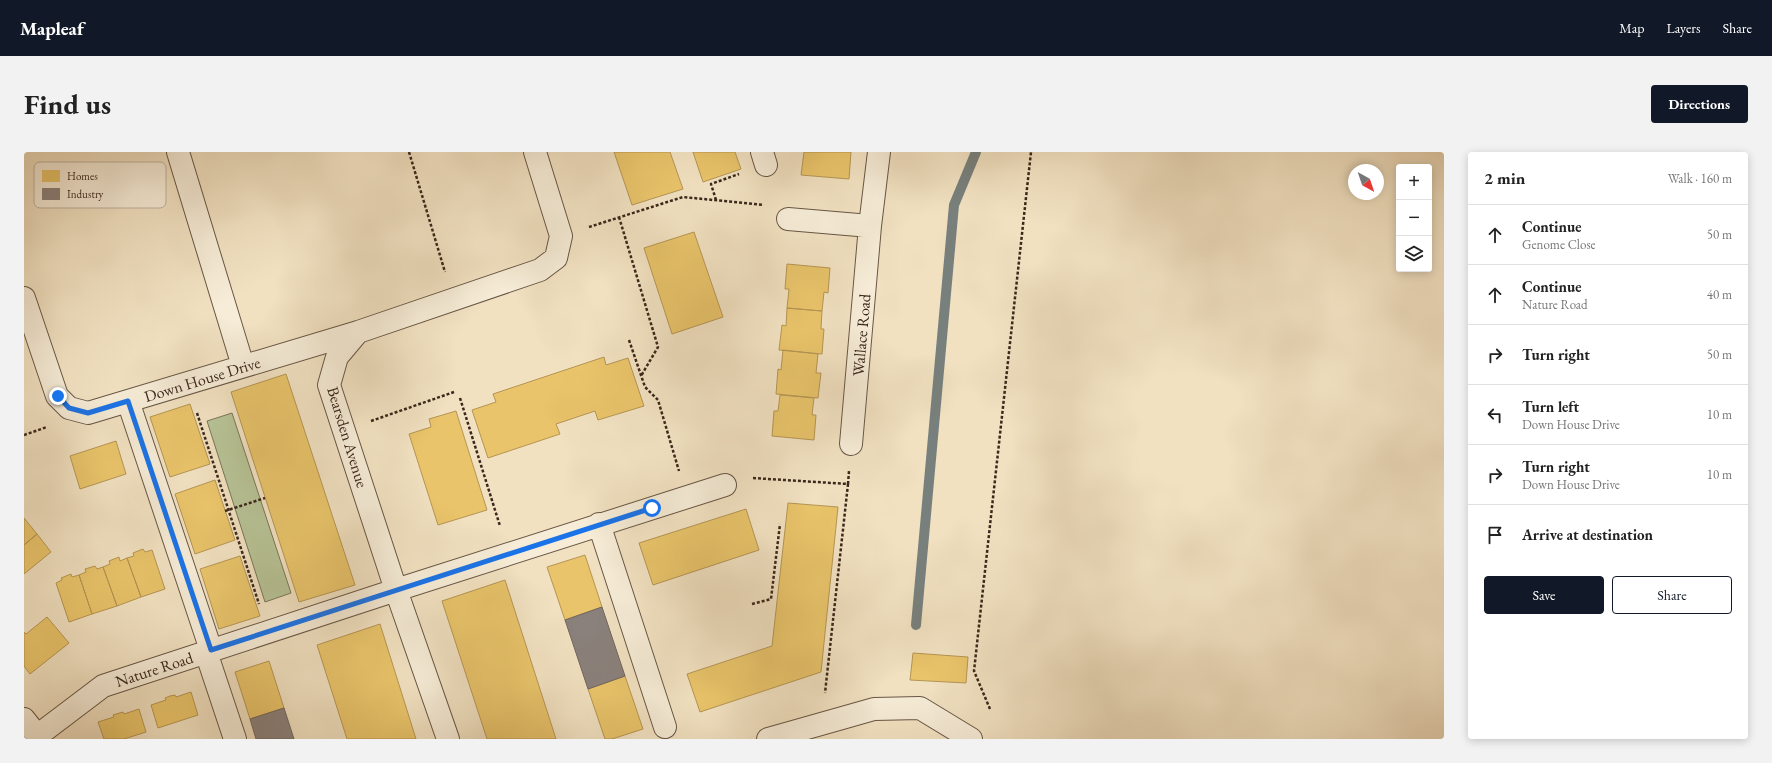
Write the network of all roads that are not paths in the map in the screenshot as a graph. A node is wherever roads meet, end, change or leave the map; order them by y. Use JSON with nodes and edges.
{"nodes":[{"id":1,"x":178,"y":152,"type":"edge"},
{"id":2,"x":535,"y":152,"type":"edge"},
{"id":3,"x":879,"y":152,"type":"edge"},
{"id":4,"x":788,"y":219,"type":"road end"},
{"id":5,"x":870,"y":226,"type":"junction"},
{"id":6,"x":24,"y":298,"type":"edge"},
{"id":7,"x":358,"y":332,"type":"junction"},
{"id":8,"x":243,"y":366,"type":"junction"},
{"id":9,"x":128,"y":401,"type":"junction"},
{"id":10,"x":851,"y":444,"type":"dead end"},
{"id":11,"x":725,"y":485,"type":"road end"},
{"id":12,"x":599,"y":524,"type":"junction"},
{"id":13,"x":396,"y":590,"type":"junction"},
{"id":14,"x":209,"y":651,"type":"junction"},
{"id":15,"x":24,"y":719,"type":"edge"},
{"id":16,"x":665,"y":727,"type":"dead end"},
{"id":17,"x":39,"y":737,"type":"edge"},
{"id":18,"x":235,"y":739,"type":"edge"},
{"id":19,"x":448,"y":739,"type":"edge"},
{"id":20,"x":768,"y":739,"type":"edge"},
{"id":21,"x":971,"y":739,"type":"edge"}],
"edges":[{"from":1,"to":8,"type":"street"},
{"from":2,"to":7,"type":"street"},
{"from":3,"to":5,"type":"street","name":"Wallace Road"},
{"from":4,"to":5,"type":"street"},
{"from":5,"to":10,"type":"street","name":"Wallace Road"},
{"from":6,"to":9,"type":"street","name":"Down House Drive"},
{"from":7,"to":8,"type":"street","name":"Down House Drive"},
{"from":7,"to":13,"type":"street","name":"Bearsden Avenue"},
{"from":8,"to":9,"type":"street","name":"Down House Drive"},
{"from":9,"to":14,"type":"street"},
{"from":11,"to":12,"type":"street","name":"Nature Road"},
{"from":12,"to":13,"type":"street","name":"Nature Road"},
{"from":12,"to":16,"type":"street"},
{"from":13,"to":14,"type":"street","name":"Nature Road"},
{"from":13,"to":19,"type":"street","name":"Bearsden Avenue"},
{"from":14,"to":17,"type":"street","name":"Nature Road"},
{"from":14,"to":18,"type":"street"},
{"from":15,"to":17,"type":"street"},
{"from":20,"to":21,"type":"street"}]}
